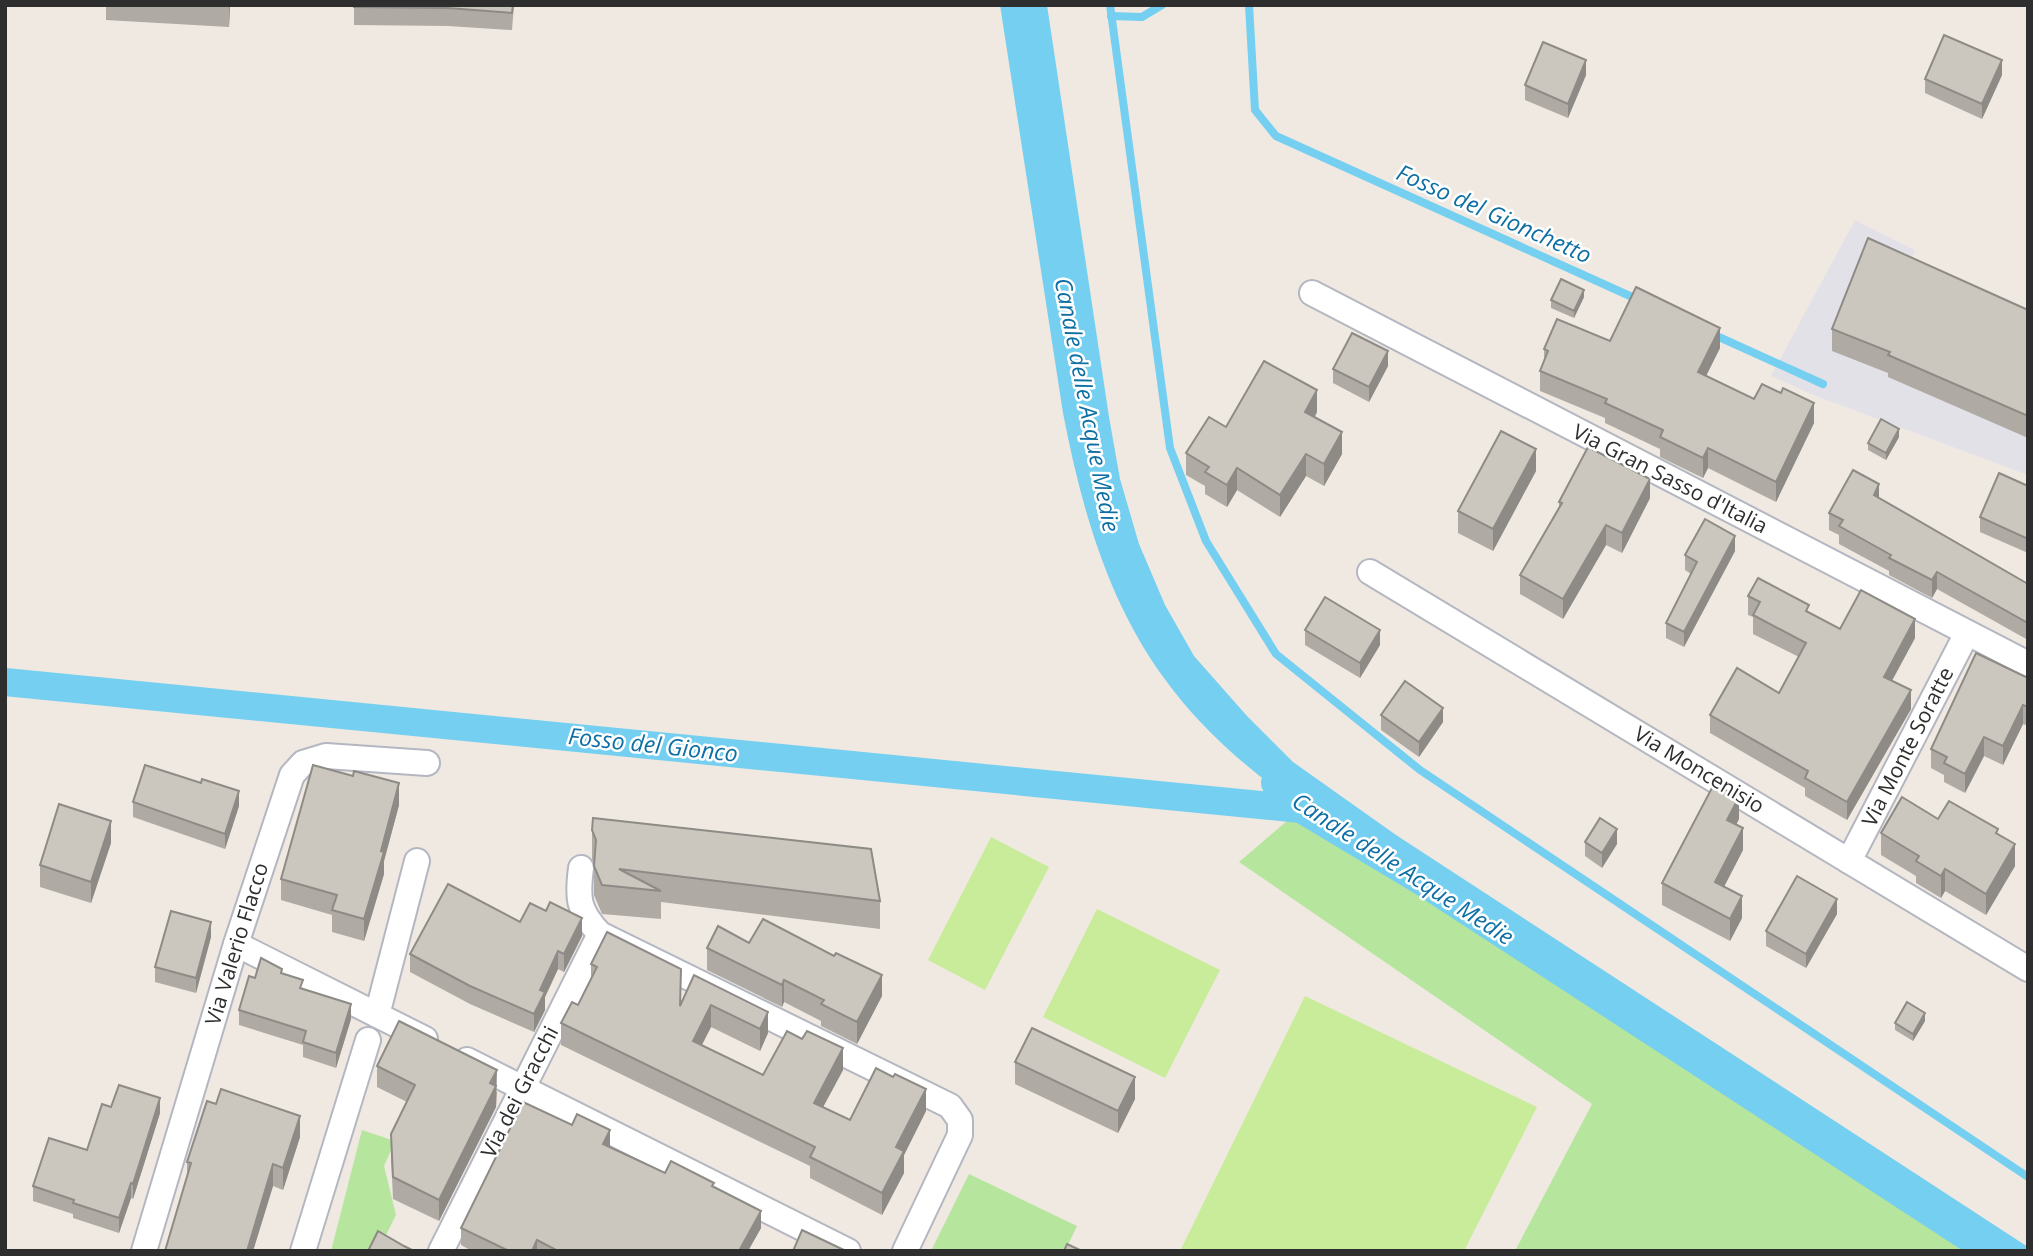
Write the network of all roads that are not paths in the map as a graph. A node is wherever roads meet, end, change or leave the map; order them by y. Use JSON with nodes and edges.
{"nodes":[{"id":1,"x":1312,"y":293,"type":"dead end"},
{"id":2,"x":1370,"y":572,"type":"dead end"},
{"id":3,"x":1967,"y":633,"type":"junction"},
{"id":4,"x":2028,"y":664,"type":"edge"},
{"id":5,"x":427,"y":763,"type":"dead end"},
{"id":6,"x":416,"y":861,"type":"dead end"},
{"id":7,"x":1849,"y":861,"type":"junction"},
{"id":8,"x":580,"y":868,"type":"dead end"},
{"id":9,"x":600,"y":934,"type":"junction"},
{"id":10,"x":236,"y":944,"type":"junction"},
{"id":11,"x":2028,"y":969,"type":"edge"},
{"id":12,"x":377,"y":1015,"type":"junction"},
{"id":13,"x":368,"y":1040,"type":"dead end"},
{"id":14,"x":523,"y":1088,"type":"junction"},
{"id":15,"x":144,"y":1251,"type":"edge"},
{"id":16,"x":303,"y":1251,"type":"edge"},
{"id":17,"x":441,"y":1251,"type":"edge"},
{"id":18,"x":848,"y":1251,"type":"edge"},
{"id":19,"x":905,"y":1251,"type":"edge"}],
"edges":[{"from":1,"to":3,"type":"street","name":"Via Gran Sasso d'Italia"},
{"from":2,"to":7,"type":"street","name":"Via Moncenisio"},
{"from":3,"to":4,"type":"street","name":"Via Gran Sasso d'Italia"},
{"from":3,"to":7,"type":"street","name":"Via Monte Soratte"},
{"from":5,"to":10,"type":"street","name":"Via Valerio Flacco"},
{"from":6,"to":12,"type":"street"},
{"from":7,"to":11,"type":"street","name":"Via Moncenisio"},
{"from":8,"to":9,"type":"street"},
{"from":9,"to":14,"type":"street","name":"Via dei Gracchi"},
{"from":9,"to":19,"type":"street"},
{"from":10,"to":12,"type":"street"},
{"from":10,"to":15,"type":"street","name":"Via Valerio Flacco"},
{"from":12,"to":14,"type":"street"},
{"from":13,"to":16,"type":"street"},
{"from":14,"to":17,"type":"street","name":"Via dei Gracchi"},
{"from":14,"to":18,"type":"street"}]}
